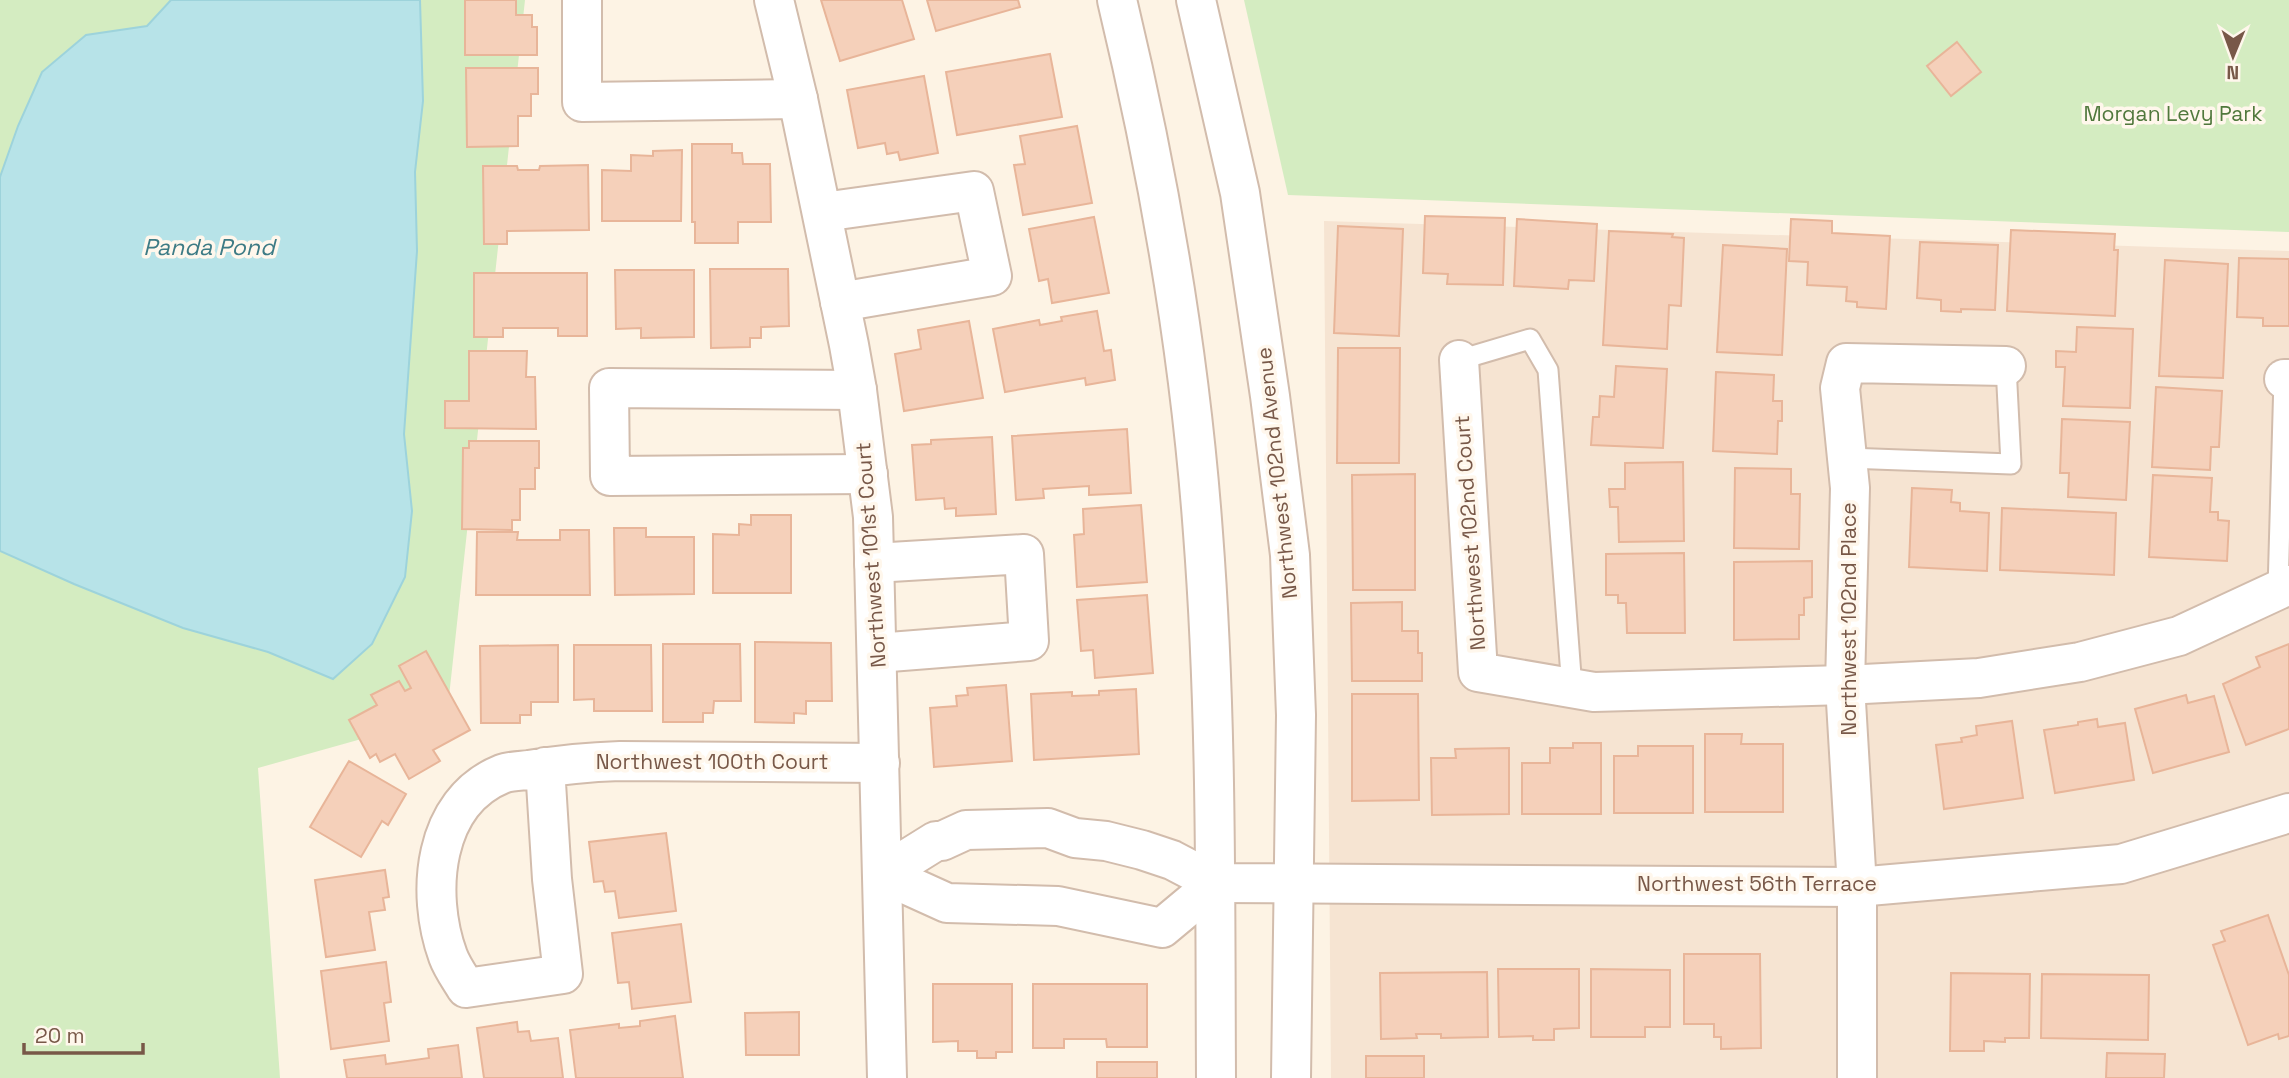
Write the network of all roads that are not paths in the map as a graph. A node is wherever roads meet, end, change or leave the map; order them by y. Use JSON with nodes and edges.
{"nodes":[{"id":1,"x":582,"y":0,"type":"edge"},
{"id":2,"x":774,"y":0,"type":"edge"},
{"id":3,"x":1116,"y":0,"type":"edge"},
{"id":4,"x":1196,"y":0,"type":"edge"},
{"id":5,"x":798,"y":99,"type":"junction"},
{"id":6,"x":823,"y":212,"type":"junction"},
{"id":7,"x":841,"y":302,"type":"junction"},
{"id":8,"x":1459,"y":360,"type":"joint"},
{"id":9,"x":2006,"y":366,"type":"joint"},
{"id":10,"x":2287,"y":379,"type":"edge"},
{"id":11,"x":858,"y":390,"type":"junction"},
{"id":12,"x":1847,"y":458,"type":"junction"},
{"id":13,"x":868,"y":474,"type":"junction"},
{"id":14,"x":874,"y":563,"type":"junction"},
{"id":15,"x":2284,"y":588,"type":"edge"},
{"id":16,"x":877,"y":653,"type":"junction"},
{"id":17,"x":1845,"y":685,"type":"junction"},
{"id":18,"x":1583,"y":690,"type":"junction"},
{"id":19,"x":880,"y":762,"type":"junction"},
{"id":20,"x":545,"y":767,"type":"junction"},
{"id":21,"x":2289,"y":813,"type":"edge"},
{"id":22,"x":883,"y":874,"type":"junction"},
{"id":23,"x":1295,"y":882,"type":"junction"},
{"id":24,"x":1216,"y":883,"type":"junction"},
{"id":25,"x":1857,"y":887,"type":"junction"},
{"id":26,"x":887,"y":1078,"type":"edge"},
{"id":27,"x":1216,"y":1078,"type":"edge"},
{"id":28,"x":1291,"y":1078,"type":"edge"},
{"id":29,"x":1857,"y":1078,"type":"edge"}],
"edges":[{"from":1,"to":5,"type":"street"},
{"from":2,"to":5,"type":"street","name":"Northwest 101st Court"},
{"from":3,"to":24,"type":"street"},
{"from":4,"to":23,"type":"street","name":"Northwest 102nd Avenue"},
{"from":5,"to":6,"type":"street","name":"Northwest 101st Court"},
{"from":6,"to":7,"type":"street","name":"Northwest 101st Court"},
{"from":6,"to":7,"type":"street"},
{"from":7,"to":11,"type":"street","name":"Northwest 101st Court"},
{"from":8,"to":18,"type":"street","name":"Northwest 102nd Court"},
{"from":8,"to":18,"type":"lane"},
{"from":9,"to":12,"type":"street","name":"Northwest 102nd Place"},
{"from":9,"to":12,"type":"lane"},
{"from":10,"to":15,"type":"lane"},
{"from":11,"to":13,"type":"street","name":"Northwest 101st Court"},
{"from":11,"to":13,"type":"street"},
{"from":12,"to":17,"type":"street","name":"Northwest 102nd Place"},
{"from":13,"to":14,"type":"street","name":"Northwest 101st Court"},
{"from":14,"to":16,"type":"street","name":"Northwest 101st Court"},
{"from":14,"to":16,"type":"street"},
{"from":15,"to":17,"type":"street"},
{"from":16,"to":19,"type":"street","name":"Northwest 101st Court"},
{"from":17,"to":18,"type":"street"},
{"from":17,"to":25,"type":"street","name":"Northwest 102nd Place"},
{"from":19,"to":20,"type":"street","name":"Northwest 100th Court"},
{"from":19,"to":22,"type":"street","name":"Northwest 101st Court"},
{"from":20,"to":20,"type":"street","name":"Northwest 100th Court"},
{"from":21,"to":25,"type":"street","name":"Northwest 56th Terrace"},
{"from":22,"to":24,"type":"street","name":"Northwest 56th Terrace"},
{"from":22,"to":24,"type":"street"},
{"from":22,"to":26,"type":"street","name":"Northwest 101st Court"},
{"from":23,"to":24,"type":"street","name":"Northwest 56th Terrace"},
{"from":23,"to":25,"type":"street","name":"Northwest 56th Terrace"},
{"from":23,"to":28,"type":"street","name":"Northwest 102nd Avenue"},
{"from":24,"to":27,"type":"street"},
{"from":25,"to":29,"type":"street","name":"Northwest 102nd Place"}]}
